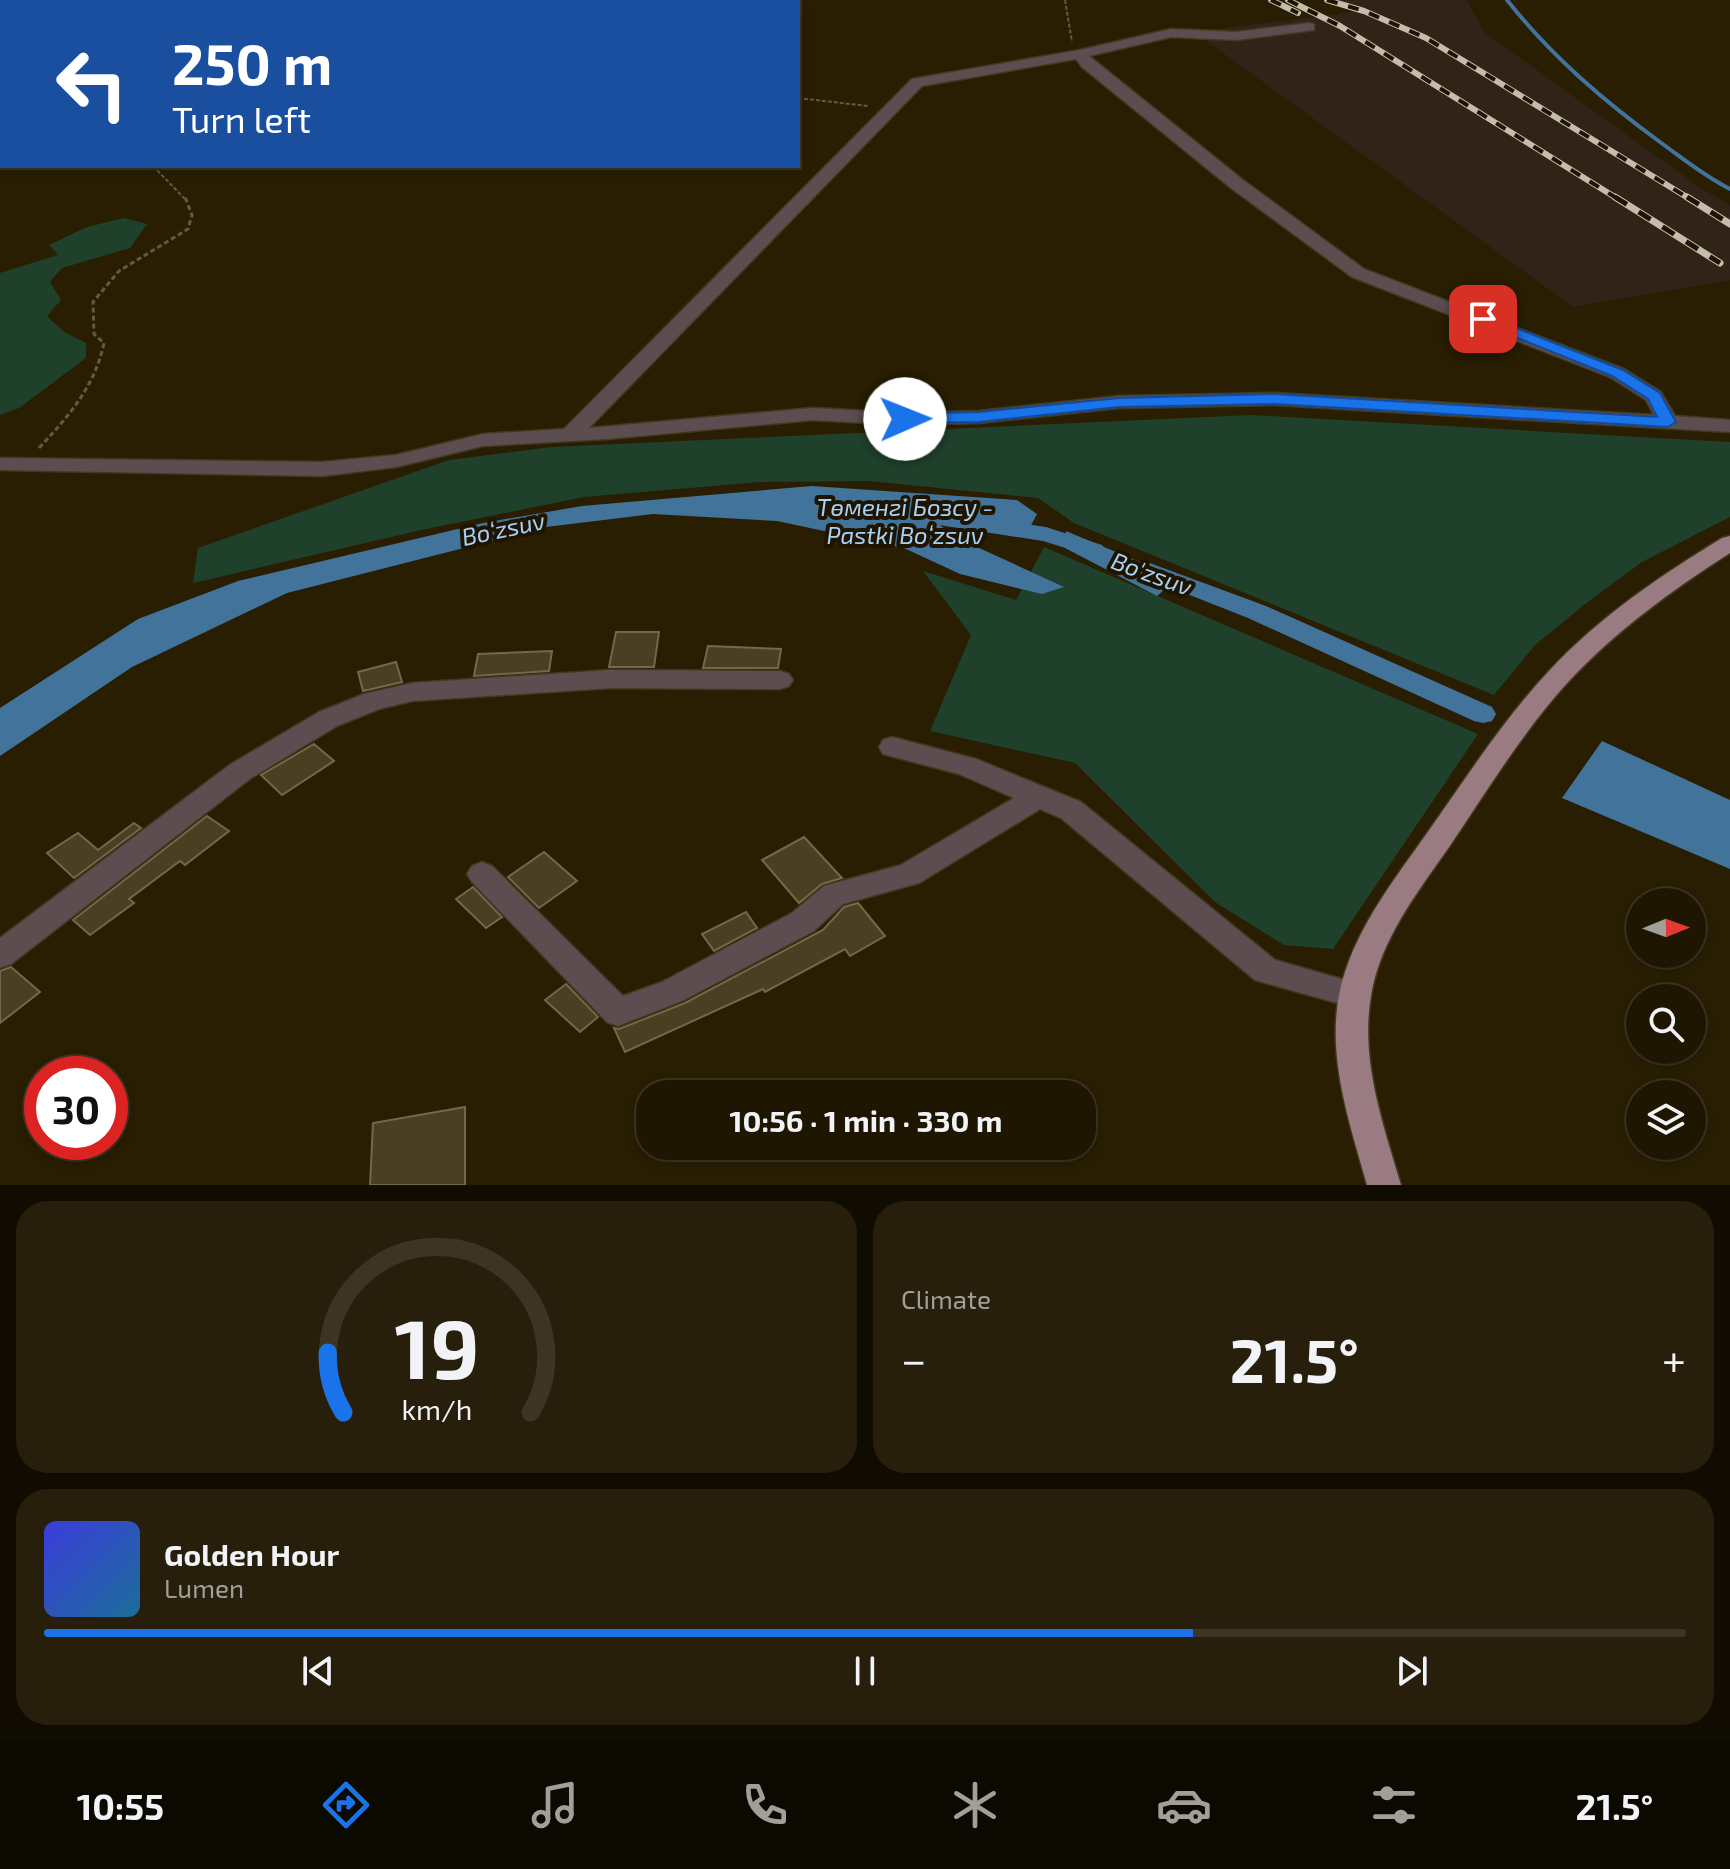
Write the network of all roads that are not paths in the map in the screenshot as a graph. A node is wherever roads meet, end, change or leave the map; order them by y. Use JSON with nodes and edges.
{"nodes":[{"id":1,"x":1309,"y":27,"type":"dead end"},
{"id":2,"x":1080,"y":54,"type":"junction"},
{"id":3,"x":1668,"y":422,"type":"junction"},
{"id":4,"x":1730,"y":426,"type":"edge"},
{"id":5,"x":570,"y":435,"type":"junction"},
{"id":6,"x":0,"y":464,"type":"edge"},
{"id":7,"x":1730,"y":543,"type":"edge"},
{"id":8,"x":780,"y":680,"type":"dead end"},
{"id":9,"x":892,"y":747,"type":"dead end"},
{"id":10,"x":1041,"y":795,"type":"junction"},
{"id":11,"x":482,"y":874,"type":"dead end"},
{"id":12,"x":0,"y":955,"type":"edge"},
{"id":13,"x":1355,"y":995,"type":"junction"},
{"id":14,"x":1384,"y":1185,"type":"edge"}],
"edges":[{"from":1,"to":2,"type":"street"},
{"from":2,"to":3,"type":"street"},
{"from":2,"to":5,"type":"street"},
{"from":3,"to":4,"type":"street"},
{"from":3,"to":5,"type":"street"},
{"from":5,"to":6,"type":"street"},
{"from":7,"to":13,"type":"main road"},
{"from":8,"to":12,"type":"street"},
{"from":9,"to":10,"type":"street"},
{"from":10,"to":11,"type":"street"},
{"from":10,"to":13,"type":"street"},
{"from":13,"to":14,"type":"main road"}]}
